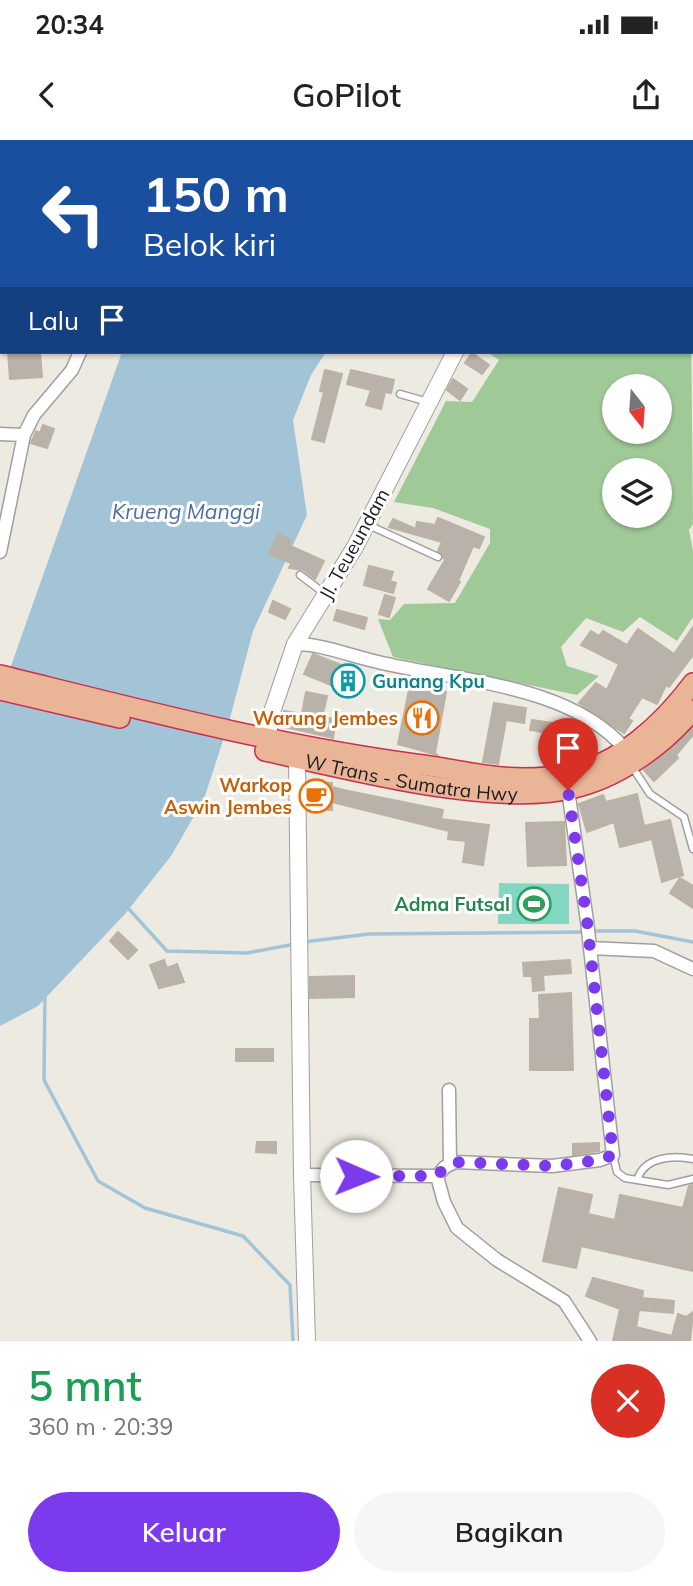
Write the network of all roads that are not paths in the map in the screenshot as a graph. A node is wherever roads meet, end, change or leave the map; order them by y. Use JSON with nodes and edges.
{"nodes":[{"id":1,"x":79,"y":354,"type":"edge"},
{"id":2,"x":454,"y":354,"type":"edge"},
{"id":3,"x":400,"y":394,"type":"dead end"},
{"id":4,"x":425,"y":401,"type":"junction"},
{"id":5,"x":0,"y":434,"type":"edge"},
{"id":6,"x":24,"y":435,"type":"junction"},
{"id":7,"x":372,"y":524,"type":"junction"},
{"id":8,"x":0,"y":551,"type":"edge"},
{"id":9,"x":438,"y":557,"type":"dead end"},
{"id":10,"x":300,"y":575,"type":"dead end"},
{"id":11,"x":321,"y":591,"type":"junction"},
{"id":12,"x":295,"y":644,"type":"junction"},
{"id":13,"x":0,"y":675,"type":"edge"},
{"id":14,"x":693,"y":682,"type":"edge"},
{"id":15,"x":0,"y":690,"type":"edge"},
{"id":16,"x":693,"y":710,"type":"edge"},
{"id":17,"x":271,"y":746,"type":"junction"},
{"id":18,"x":628,"y":757,"type":"junction"},
{"id":19,"x":297,"y":758,"type":"junction"},
{"id":20,"x":568,"y":790,"type":"junction"},
{"id":21,"x":693,"y":849,"type":"edge"},
{"id":22,"x":590,"y":945,"type":"junction"},
{"id":23,"x":693,"y":969,"type":"edge"},
{"id":24,"x":449,"y":1090,"type":"dead end"},
{"id":25,"x":613,"y":1155,"type":"junction"},
{"id":26,"x":693,"y":1159,"type":"edge"},
{"id":27,"x":450,"y":1164,"type":"junction"},
{"id":28,"x":302,"y":1175,"type":"junction"},
{"id":29,"x":437,"y":1176,"type":"junction"},
{"id":30,"x":638,"y":1178,"type":"junction"},
{"id":31,"x":693,"y":1179,"type":"edge"},
{"id":32,"x":307,"y":1341,"type":"edge"},
{"id":33,"x":590,"y":1341,"type":"edge"}],
"edges":[{"from":1,"to":6,"type":"street"},
{"from":2,"to":4,"type":"street","name":"JI. Teueundam"},
{"from":3,"to":4,"type":"lane"},
{"from":4,"to":7,"type":"street","name":"JI. Teueundam"},
{"from":5,"to":6,"type":"street"},
{"from":6,"to":8,"type":"street"},
{"from":7,"to":9,"type":"lane"},
{"from":7,"to":11,"type":"street","name":"JI. Teueundam"},
{"from":10,"to":11,"type":"lane"},
{"from":11,"to":12,"type":"street","name":"JI. Teueundam"},
{"from":12,"to":17,"type":"street","name":"JI. Teueundam"},
{"from":12,"to":18,"type":"street"},
{"from":13,"to":17,"type":"highway"},
{"from":14,"to":18,"type":"highway"},
{"from":15,"to":17,"type":"highway"},
{"from":16,"to":18,"type":"highway","name":"W Trans - Sumatra Hwy"},
{"from":17,"to":18,"type":"highway"},
{"from":17,"to":19,"type":"highway","name":"W Trans - Sumatra Hwy"},
{"from":18,"to":20,"type":"highway","name":"W Trans - Sumatra Hwy"},
{"from":18,"to":21,"type":"lane"},
{"from":19,"to":20,"type":"highway","name":"W Trans - Sumatra Hwy"},
{"from":19,"to":28,"type":"street"},
{"from":20,"to":22,"type":"street"},
{"from":22,"to":23,"type":"street"},
{"from":22,"to":25,"type":"street"},
{"from":24,"to":27,"type":"street"},
{"from":25,"to":27,"type":"street"},
{"from":25,"to":30,"type":"lane"},
{"from":26,"to":30,"type":"lane"},
{"from":27,"to":29,"type":"street"},
{"from":28,"to":29,"type":"street"},
{"from":28,"to":32,"type":"street"},
{"from":29,"to":33,"type":"street"},
{"from":30,"to":31,"type":"lane"}]}
